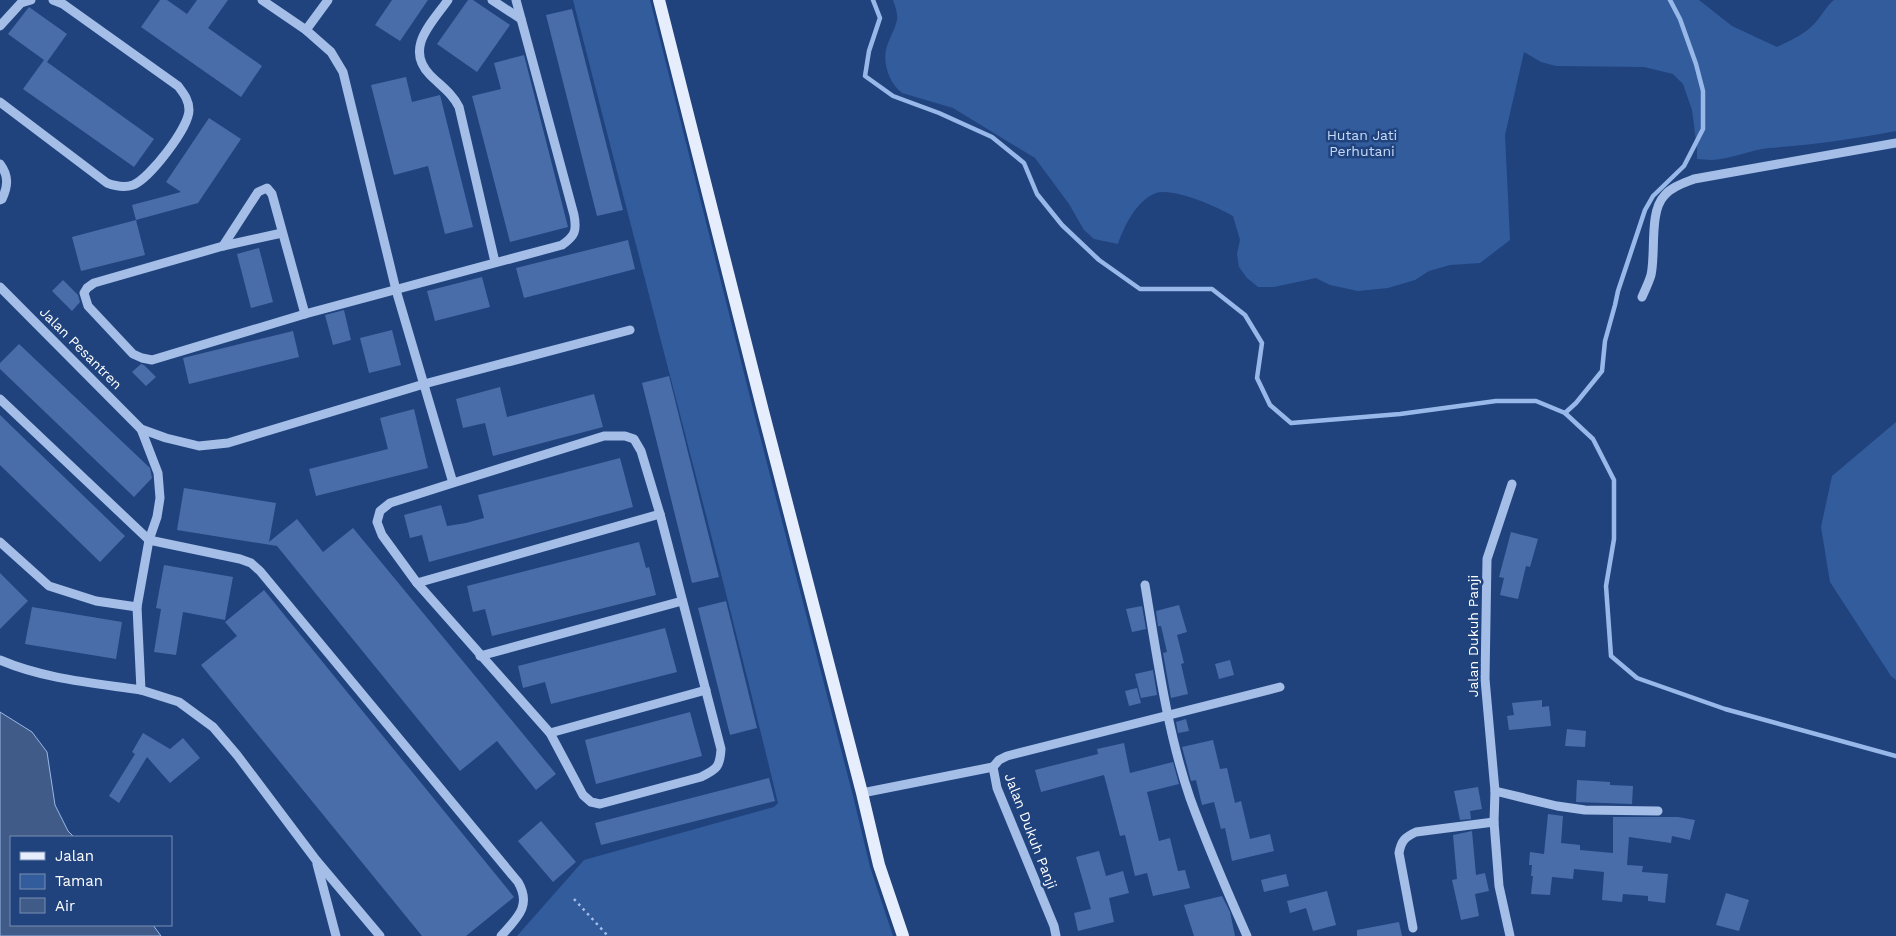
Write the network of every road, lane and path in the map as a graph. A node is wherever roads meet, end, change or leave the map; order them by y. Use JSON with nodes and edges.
{"nodes":[{"id":1,"x":31,"y":0,"type":"edge"},
{"id":2,"x":53,"y":0,"type":"edge"},
{"id":3,"x":262,"y":0,"type":"edge"},
{"id":4,"x":328,"y":0,"type":"edge"},
{"id":5,"x":448,"y":0,"type":"edge"},
{"id":6,"x":492,"y":0,"type":"edge"},
{"id":7,"x":516,"y":0,"type":"edge"},
{"id":8,"x":659,"y":0,"type":"edge"},
{"id":9,"x":521,"y":19,"type":"junction"},
{"id":10,"x":0,"y":26,"type":"edge"},
{"id":11,"x":306,"y":30,"type":"junction"},
{"id":12,"x":0,"y":102,"type":"edge"},
{"id":13,"x":1896,"y":144,"type":"edge"},
{"id":14,"x":0,"y":164,"type":"edge"},
{"id":15,"x":0,"y":200,"type":"edge"},
{"id":16,"x":282,"y":233,"type":"junction"},
{"id":17,"x":223,"y":246,"type":"junction"},
{"id":18,"x":495,"y":262,"type":"junction"},
{"id":19,"x":0,"y":287,"type":"edge"},
{"id":20,"x":396,"y":290,"type":"junction"},
{"id":21,"x":1642,"y":296,"type":"dead end"},
{"id":22,"x":304,"y":314,"type":"junction"},
{"id":23,"x":630,"y":330,"type":"dead end"},
{"id":24,"x":424,"y":384,"type":"junction"},
{"id":25,"x":0,"y":399,"type":"edge"},
{"id":26,"x":141,"y":429,"type":"junction"},
{"id":27,"x":453,"y":483,"type":"junction"},
{"id":28,"x":1512,"y":484,"type":"dead end"},
{"id":29,"x":660,"y":514,"type":"junction"},
{"id":30,"x":149,"y":540,"type":"junction"},
{"id":31,"x":0,"y":542,"type":"edge"},
{"id":32,"x":417,"y":583,"type":"junction"},
{"id":33,"x":1145,"y":586,"type":"dead end"},
{"id":34,"x":682,"y":601,"type":"junction"},
{"id":35,"x":137,"y":607,"type":"junction"},
{"id":36,"x":480,"y":656,"type":"junction"},
{"id":37,"x":0,"y":660,"type":"edge"},
{"id":38,"x":1280,"y":687,"type":"dead end"},
{"id":39,"x":141,"y":690,"type":"junction"},
{"id":40,"x":706,"y":690,"type":"junction"},
{"id":41,"x":1168,"y":715,"type":"junction"},
{"id":42,"x":550,"y":733,"type":"junction"},
{"id":43,"x":993,"y":767,"type":"junction"},
{"id":44,"x":1494,"y":791,"type":"junction"},
{"id":45,"x":862,"y":793,"type":"junction"},
{"id":46,"x":1658,"y":811,"type":"dead end"},
{"id":47,"x":1494,"y":822,"type":"junction"},
{"id":48,"x":316,"y":860,"type":"junction"},
{"id":49,"x":574,"y":899,"type":"dead end"},
{"id":50,"x":1413,"y":928,"type":"dead end"},
{"id":51,"x":336,"y":936,"type":"edge"},
{"id":52,"x":380,"y":936,"type":"edge"},
{"id":53,"x":501,"y":936,"type":"edge"},
{"id":54,"x":608,"y":936,"type":"edge"},
{"id":55,"x":903,"y":936,"type":"edge"},
{"id":56,"x":1056,"y":936,"type":"edge"},
{"id":57,"x":1247,"y":936,"type":"edge"},
{"id":58,"x":1510,"y":936,"type":"edge"}],
"edges":[{"from":1,"to":10,"type":"street"},
{"from":2,"to":12,"type":"street"},
{"from":3,"to":11,"type":"street"},
{"from":4,"to":11,"type":"street"},
{"from":5,"to":18,"type":"street"},
{"from":6,"to":9,"type":"street"},
{"from":7,"to":9,"type":"street"},
{"from":8,"to":45,"type":"main road"},
{"from":9,"to":18,"type":"street"},
{"from":11,"to":20,"type":"street"},
{"from":13,"to":21,"type":"street"},
{"from":14,"to":15,"type":"street"},
{"from":16,"to":17,"type":"street"},
{"from":16,"to":17,"type":"street"},
{"from":16,"to":22,"type":"street"},
{"from":17,"to":22,"type":"street"},
{"from":18,"to":20,"type":"street"},
{"from":19,"to":26,"type":"street","name":"Jalan Pesantren"},
{"from":20,"to":22,"type":"street"},
{"from":20,"to":24,"type":"street"},
{"from":23,"to":24,"type":"street"},
{"from":24,"to":26,"type":"street"},
{"from":24,"to":27,"type":"street"},
{"from":25,"to":30,"type":"street"},
{"from":26,"to":30,"type":"street"},
{"from":27,"to":29,"type":"street"},
{"from":27,"to":32,"type":"street"},
{"from":28,"to":44,"type":"street","name":"Jalan Dukuh Panji"},
{"from":29,"to":32,"type":"street"},
{"from":29,"to":34,"type":"street"},
{"from":30,"to":35,"type":"street"},
{"from":30,"to":53,"type":"street"},
{"from":31,"to":35,"type":"street"},
{"from":32,"to":36,"type":"street"},
{"from":33,"to":41,"type":"street"},
{"from":34,"to":36,"type":"street"},
{"from":34,"to":40,"type":"street"},
{"from":35,"to":39,"type":"street"},
{"from":36,"to":42,"type":"street"},
{"from":37,"to":39,"type":"street"},
{"from":38,"to":41,"type":"street","name":"Jalan Dukuh Panji"},
{"from":39,"to":48,"type":"street"},
{"from":40,"to":42,"type":"street"},
{"from":40,"to":42,"type":"street"},
{"from":41,"to":43,"type":"street","name":"Jalan Dukuh Panji"},
{"from":41,"to":57,"type":"street"},
{"from":43,"to":45,"type":"street"},
{"from":43,"to":56,"type":"street","name":"Jalan Dukuh Panji"},
{"from":44,"to":46,"type":"street"},
{"from":44,"to":47,"type":"street","name":"Jalan Dukuh Panji"},
{"from":45,"to":55,"type":"main road"},
{"from":47,"to":50,"type":"street"},
{"from":47,"to":58,"type":"street","name":"Jalan Dukuh Panji"},
{"from":48,"to":51,"type":"street"},
{"from":48,"to":52,"type":"street"},
{"from":49,"to":54,"type":"path"}]}
